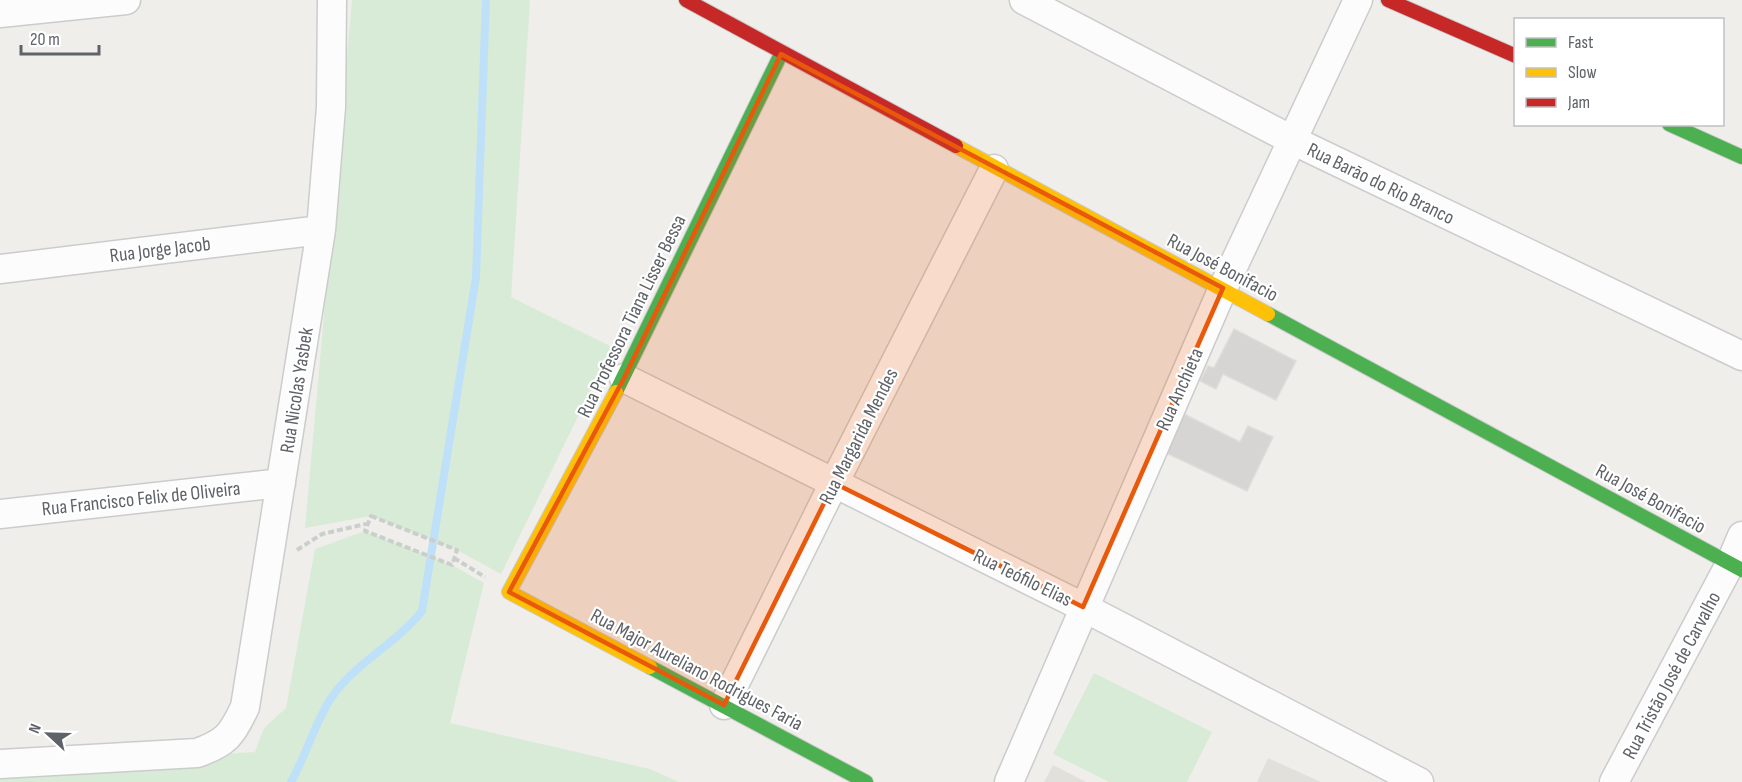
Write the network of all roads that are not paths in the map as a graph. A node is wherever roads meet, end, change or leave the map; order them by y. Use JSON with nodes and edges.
{"nodes":[{"id":1,"x":126,"y":0,"type":"edge"},
{"id":2,"x":332,"y":0,"type":"edge"},
{"id":3,"x":686,"y":0,"type":"edge"},
{"id":4,"x":1024,"y":0,"type":"edge"},
{"id":5,"x":1358,"y":0,"type":"edge"},
{"id":6,"x":1388,"y":0,"type":"edge"},
{"id":7,"x":0,"y":14,"type":"edge"},
{"id":8,"x":781,"y":54,"type":"junction"},
{"id":9,"x":1514,"y":57,"type":"edge"},
{"id":10,"x":1673,"y":126,"type":"edge"},
{"id":11,"x":1293,"y":140,"type":"junction"},
{"id":12,"x":1742,"y":157,"type":"edge"},
{"id":13,"x":994,"y":169,"type":"junction"},
{"id":14,"x":321,"y":230,"type":"junction"},
{"id":15,"x":0,"y":269,"type":"edge"},
{"id":16,"x":1223,"y":288,"type":"junction"},
{"id":17,"x":1742,"y":356,"type":"edge"},
{"id":18,"x":624,"y":378,"type":"junction"},
{"id":19,"x":281,"y":483,"type":"junction"},
{"id":20,"x":834,"y":483,"type":"junction"},
{"id":21,"x":0,"y":514,"type":"edge"},
{"id":22,"x":1742,"y":536,"type":"edge"},
{"id":23,"x":1736,"y":567,"type":"edge"},
{"id":24,"x":509,"y":592,"type":"joint"},
{"id":25,"x":1083,"y":607,"type":"junction"},
{"id":26,"x":724,"y":705,"type":"junction"},
{"id":27,"x":0,"y":764,"type":"edge"},
{"id":28,"x":866,"y":782,"type":"edge"},
{"id":29,"x":1009,"y":782,"type":"edge"},
{"id":30,"x":1419,"y":782,"type":"edge"},
{"id":31,"x":1614,"y":782,"type":"edge"}],
"edges":[{"from":1,"to":7,"type":"street"},
{"from":2,"to":14,"type":"street","name":"Rua Nicolas Yasbek"},
{"from":3,"to":8,"type":"street","name":"Rua José Bonifacio"},
{"from":4,"to":11,"type":"street","name":"Rua Barão do Rio Branco"},
{"from":5,"to":11,"type":"street","name":"Rua Anchieta"},
{"from":6,"to":9,"type":"street"},
{"from":8,"to":13,"type":"street","name":"Rua José Bonifacio"},
{"from":8,"to":18,"type":"street","name":"Rua Professora Tiana Lisser Bessa"},
{"from":10,"to":12,"type":"street"},
{"from":11,"to":16,"type":"street","name":"Rua Anchieta"},
{"from":11,"to":17,"type":"street","name":"Rua Barão do Rio Branco"},
{"from":13,"to":16,"type":"street","name":"Rua José Bonifacio"},
{"from":13,"to":20,"type":"street","name":"Rua Margarida Mendes"},
{"from":14,"to":15,"type":"street","name":"Rua Jorge Jacob"},
{"from":14,"to":19,"type":"street","name":"Rua Nicolas Yasbek"},
{"from":16,"to":23,"type":"street","name":"Rua José Bonifacio"},
{"from":16,"to":25,"type":"street","name":"Rua Anchieta"},
{"from":18,"to":20,"type":"street","name":"Rua Teófilo Elias"},
{"from":18,"to":24,"type":"street","name":"Rua Professora Tiana Lisser Bessa"},
{"from":19,"to":21,"type":"street","name":"Rua Francisco Felix de Oliveira"},
{"from":19,"to":27,"type":"street","name":"Rua Nicolas Yasbek"},
{"from":20,"to":25,"type":"street","name":"Rua Teófilo Elias"},
{"from":20,"to":26,"type":"street","name":"Rua Margarida Mendes"},
{"from":22,"to":23,"type":"street","name":"Rua Tristão José de Carvalho"},
{"from":23,"to":31,"type":"street","name":"Rua Tristão José de Carvalho"},
{"from":24,"to":26,"type":"street","name":"Rua Major Aureliano Rodrigues Faria"},
{"from":25,"to":29,"type":"street","name":"Rua Anchieta"},
{"from":25,"to":30,"type":"street","name":"Rua Teófilo Elias"},
{"from":26,"to":28,"type":"street","name":"Rua Major Aureliano Rodrigues Faria"}]}
